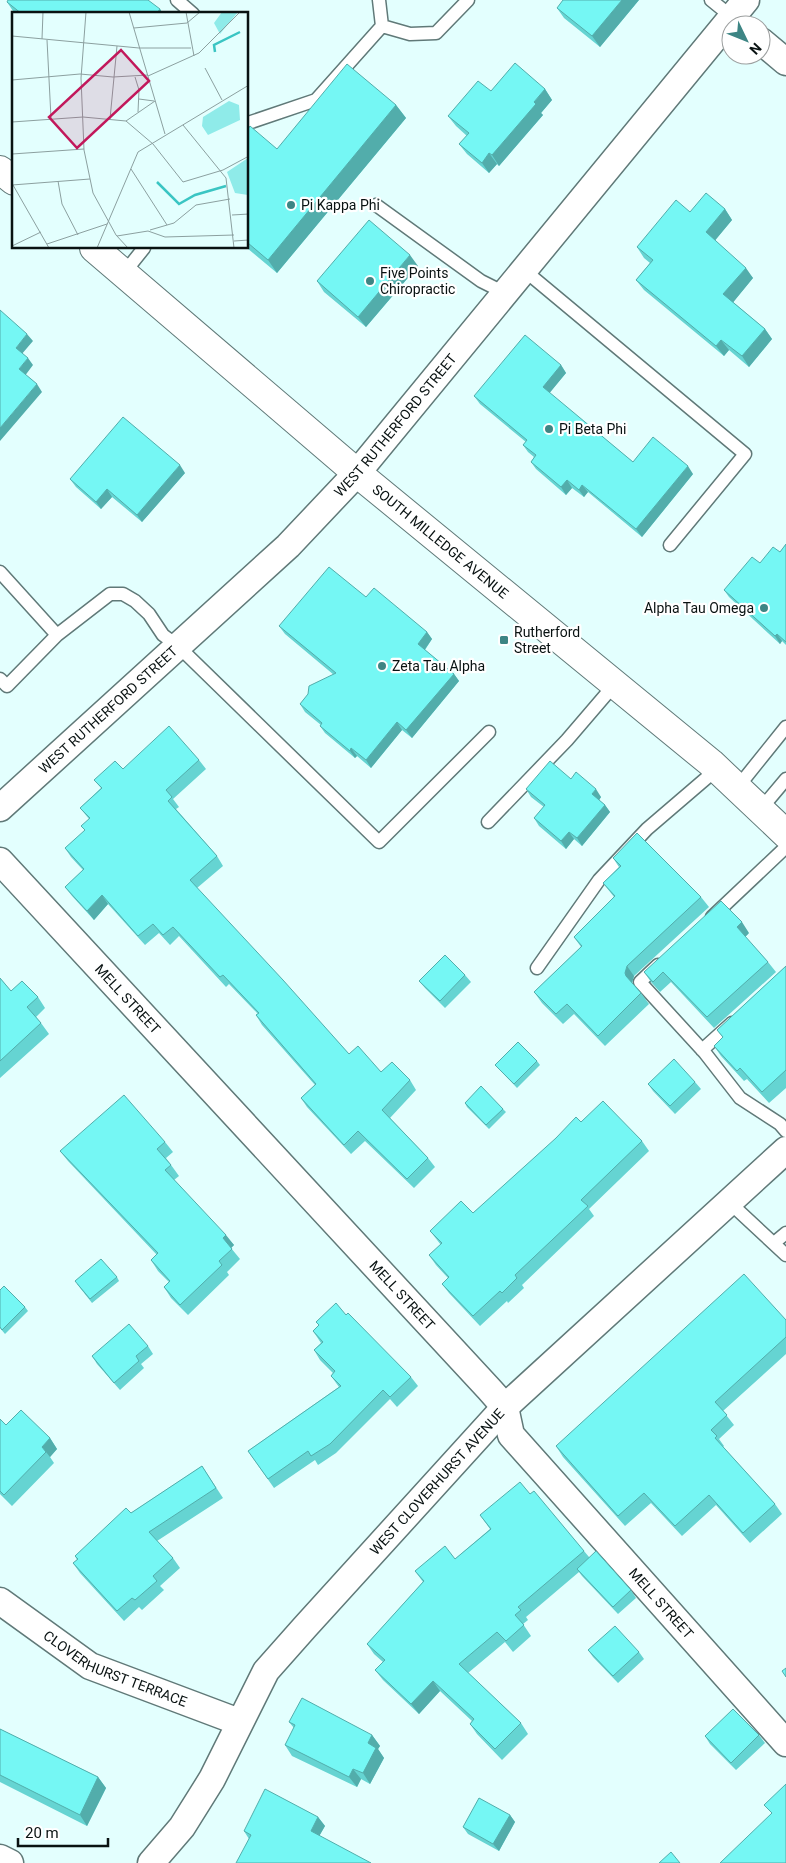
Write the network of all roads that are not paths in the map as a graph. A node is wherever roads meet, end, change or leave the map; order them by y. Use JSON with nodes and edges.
{"nodes":[{"id":1,"x":177,"y":0,"type":"edge"},
{"id":2,"x":379,"y":0,"type":"edge"},
{"id":3,"x":468,"y":0,"type":"edge"},
{"id":4,"x":711,"y":0,"type":"edge"},
{"id":5,"x":191,"y":12,"type":"edge"},
{"id":6,"x":740,"y":14,"type":"edge"},
{"id":7,"x":382,"y":26,"type":"junction"},
{"id":8,"x":771,"y":49,"type":"edge"},
{"id":9,"x":786,"y":62,"type":"edge"},
{"id":10,"x":249,"y":123,"type":"edge"},
{"id":11,"x":0,"y":170,"type":"edge"},
{"id":12,"x":12,"y":179,"type":"edge"},
{"id":13,"x":376,"y":205,"type":"dead end"},
{"id":14,"x":95,"y":249,"type":"edge"},
{"id":15,"x":143,"y":249,"type":"edge"},
{"id":16,"x":524,"y":270,"type":"junction"},
{"id":17,"x":124,"y":273,"type":"junction"},
{"id":18,"x":505,"y":293,"type":"junction"},
{"id":19,"x":357,"y":473,"type":"junction"},
{"id":20,"x":670,"y":545,"type":"dead end"},
{"id":21,"x":0,"y":572,"type":"edge"},
{"id":22,"x":57,"y":635,"type":"junction"},
{"id":23,"x":178,"y":646,"type":"junction"},
{"id":24,"x":0,"y":679,"type":"edge"},
{"id":25,"x":615,"y":684,"type":"junction"},
{"id":26,"x":786,"y":727,"type":"edge"},
{"id":27,"x":489,"y":732,"type":"dead end"},
{"id":28,"x":717,"y":769,"type":"junction"},
{"id":29,"x":786,"y":779,"type":"edge"},
{"id":30,"x":736,"y":788,"type":"junction"},
{"id":31,"x":0,"y":808,"type":"edge"},
{"id":32,"x":760,"y":810,"type":"junction"},
{"id":33,"x":488,"y":822,"type":"dead end"},
{"id":34,"x":786,"y":834,"type":"edge"},
{"id":35,"x":786,"y":847,"type":"edge"},
{"id":36,"x":0,"y":861,"type":"edge"},
{"id":37,"x":699,"y":928,"type":"edge"},
{"id":38,"x":670,"y":955,"type":"edge"},
{"id":39,"x":537,"y":968,"type":"dead end"},
{"id":40,"x":739,"y":1016,"type":"edge"},
{"id":41,"x":702,"y":1050,"type":"junction"},
{"id":42,"x":786,"y":1131,"type":"edge"},
{"id":43,"x":786,"y":1150,"type":"edge"},
{"id":44,"x":729,"y":1202,"type":"junction"},
{"id":45,"x":786,"y":1233,"type":"edge"},
{"id":46,"x":774,"y":1243,"type":"junction"},
{"id":47,"x":786,"y":1255,"type":"edge"},
{"id":48,"x":505,"y":1406,"type":"junction"},
{"id":49,"x":0,"y":1601,"type":"edge"},
{"id":50,"x":239,"y":1722,"type":"junction"},
{"id":51,"x":786,"y":1743,"type":"edge"},
{"id":52,"x":0,"y":1858,"type":"edge"},
{"id":53,"x":10,"y":1863,"type":"edge"},
{"id":54,"x":150,"y":1863,"type":"edge"}],
"edges":[{"from":1,"to":5,"type":"lane"},
{"from":2,"to":7,"type":"lane"},
{"from":3,"to":7,"type":"lane"},
{"from":4,"to":6,"type":"lane"},
{"from":6,"to":16,"type":"street","name":"WEST RUTHERFORD STREET"},
{"from":7,"to":10,"type":"lane"},
{"from":8,"to":9,"type":"street"},
{"from":11,"to":12,"type":"main road"},
{"from":13,"to":18,"type":"lane"},
{"from":14,"to":17,"type":"main road","name":"SOUTH MILLEDGE AVENUE"},
{"from":15,"to":17,"type":"lane"},
{"from":16,"to":18,"type":"street","name":"WEST RUTHERFORD STREET"},
{"from":16,"to":20,"type":"lane"},
{"from":17,"to":19,"type":"main road","name":"SOUTH MILLEDGE AVENUE"},
{"from":18,"to":19,"type":"street","name":"WEST RUTHERFORD STREET"},
{"from":19,"to":23,"type":"street","name":"WEST RUTHERFORD STREET"},
{"from":19,"to":25,"type":"main road","name":"SOUTH MILLEDGE AVENUE"},
{"from":21,"to":22,"type":"lane"},
{"from":22,"to":23,"type":"lane"},
{"from":22,"to":24,"type":"lane"},
{"from":23,"to":27,"type":"lane"},
{"from":23,"to":31,"type":"street","name":"WEST RUTHERFORD STREET"},
{"from":25,"to":28,"type":"main road","name":"SOUTH MILLEDGE AVENUE"},
{"from":25,"to":33,"type":"lane"},
{"from":26,"to":30,"type":"lane"},
{"from":28,"to":30,"type":"main road","name":"SOUTH MILLEDGE AVENUE"},
{"from":28,"to":39,"type":"lane"},
{"from":29,"to":32,"type":"lane"},
{"from":30,"to":32,"type":"main road","name":"SOUTH MILLEDGE AVENUE"},
{"from":32,"to":34,"type":"main road","name":"SOUTH MILLEDGE AVENUE"},
{"from":35,"to":37,"type":"lane"},
{"from":36,"to":48,"type":"street","name":"MELL STREET"},
{"from":38,"to":41,"type":"lane"},
{"from":40,"to":41,"type":"lane"},
{"from":41,"to":42,"type":"lane"},
{"from":43,"to":44,"type":"street","name":"WEST CLOVERHURST AVENUE"},
{"from":44,"to":46,"type":"lane"},
{"from":44,"to":48,"type":"street","name":"WEST CLOVERHURST AVENUE"},
{"from":45,"to":46,"type":"lane"},
{"from":46,"to":47,"type":"lane"},
{"from":48,"to":50,"type":"street","name":"WEST CLOVERHURST AVENUE"},
{"from":48,"to":51,"type":"street","name":"MELL STREET"},
{"from":49,"to":50,"type":"street","name":"CLOVERHURST TERRACE"},
{"from":50,"to":54,"type":"street","name":"WEST CLOVERHURST AVENUE"},
{"from":52,"to":53,"type":"street"}]}
